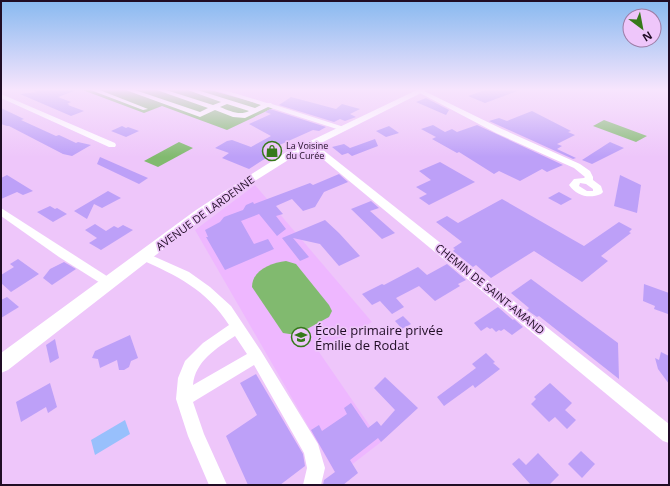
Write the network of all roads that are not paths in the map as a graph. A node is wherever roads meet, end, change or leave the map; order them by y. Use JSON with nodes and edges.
{"nodes":[{"id":1,"x":37,"y":112,"type":"edge"},
{"id":2,"x":191,"y":112,"type":"edge"},
{"id":3,"x":207,"y":112,"type":"edge"},
{"id":4,"x":226,"y":112,"type":"edge"},
{"id":5,"x":255,"y":112,"type":"edge"},
{"id":6,"x":293,"y":112,"type":"edge"},
{"id":7,"x":378,"y":112,"type":"edge"},
{"id":8,"x":462,"y":112,"type":"edge"},
{"id":9,"x":344,"y":128,"type":"junction"},
{"id":10,"x":310,"y":144,"type":"junction"},
{"id":11,"x":112,"y":145,"type":"dead end"},
{"id":12,"x":588,"y":182,"type":"dead end"},
{"id":13,"x":1,"y":210,"type":"edge"},
{"id":14,"x":144,"y":256,"type":"junction"},
{"id":15,"x":109,"y":282,"type":"junction"},
{"id":16,"x":237,"y":327,"type":"junction"},
{"id":17,"x":256,"y":356,"type":"junction"},
{"id":18,"x":1,"y":364,"type":"edge"},
{"id":19,"x":184,"y":399,"type":"junction"},
{"id":20,"x":669,"y":435,"type":"edge"},
{"id":21,"x":218,"y":485,"type":"edge"},
{"id":22,"x":312,"y":485,"type":"edge"}],
"edges":[{"from":1,"to":11,"type":"street"},
{"from":2,"to":3,"type":"street"},
{"from":4,"to":5,"type":"street"},
{"from":6,"to":9,"type":"street"},
{"from":7,"to":9,"type":"main road","name":"AVENUE DE LARDENNE"},
{"from":8,"to":12,"type":"street"},
{"from":9,"to":10,"type":"main road","name":"AVENUE DE LARDENNE"},
{"from":10,"to":14,"type":"main road","name":"AVENUE DE LARDENNE"},
{"from":10,"to":20,"type":"street","name":"CHEMIN DE SAINT-AMAND"},
{"from":13,"to":15,"type":"street"},
{"from":14,"to":15,"type":"main road","name":"AVENUE DE LARDENNE"},
{"from":14,"to":16,"type":"street"},
{"from":15,"to":18,"type":"main road","name":"AVENUE DE LARDENNE"},
{"from":16,"to":17,"type":"street"},
{"from":16,"to":19,"type":"street"},
{"from":17,"to":19,"type":"street"},
{"from":17,"to":22,"type":"street"},
{"from":19,"to":21,"type":"street"}]}
